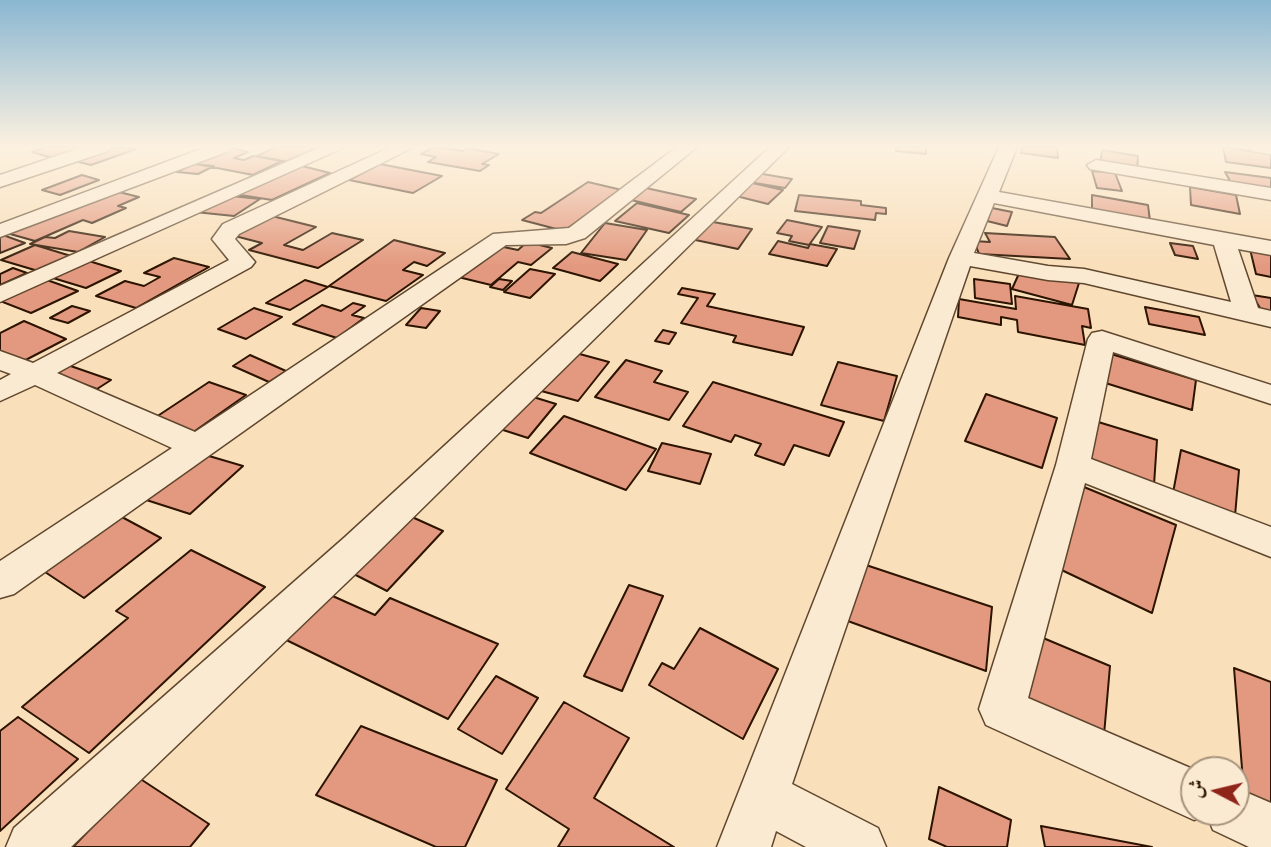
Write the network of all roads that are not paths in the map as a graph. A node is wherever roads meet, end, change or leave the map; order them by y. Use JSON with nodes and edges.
{"nodes":[{"id":1,"x":118,"y":187,"type":"edge"},
{"id":2,"x":247,"y":187,"type":"edge"},
{"id":3,"x":322,"y":187,"type":"edge"},
{"id":4,"x":638,"y":187,"type":"edge"},
{"id":5,"x":739,"y":187,"type":"edge"},
{"id":6,"x":993,"y":187,"type":"edge"},
{"id":7,"x":1226,"y":187,"type":"edge"},
{"id":8,"x":1271,"y":194,"type":"edge"},
{"id":9,"x":989,"y":196,"type":"junction"},
{"id":10,"x":0,"y":231,"type":"edge"},
{"id":11,"x":1224,"y":240,"type":"junction"},
{"id":12,"x":1271,"y":248,"type":"edge"},
{"id":13,"x":961,"y":258,"type":"junction"},
{"id":14,"x":0,"y":295,"type":"edge"},
{"id":15,"x":1247,"y":314,"type":"junction"},
{"id":16,"x":1271,"y":319,"type":"edge"},
{"id":17,"x":0,"y":359,"type":"edge"},
{"id":18,"x":34,"y":374,"type":"junction"},
{"id":19,"x":0,"y":392,"type":"edge"},
{"id":20,"x":1271,"y":396,"type":"edge"},
{"id":21,"x":197,"y":446,"type":"junction"},
{"id":22,"x":1073,"y":466,"type":"junction"},
{"id":23,"x":1271,"y":542,"type":"edge"},
{"id":24,"x":0,"y":582,"type":"edge"},
{"id":25,"x":1180,"y":789,"type":"edge"},
{"id":26,"x":763,"y":796,"type":"junction"},
{"id":27,"x":1250,"y":821,"type":"edge"},
{"id":28,"x":1271,"y":830,"type":"edge"},
{"id":29,"x":33,"y":847,"type":"edge"},
{"id":30,"x":744,"y":847,"type":"edge"},
{"id":31,"x":859,"y":847,"type":"edge"}],
"edges":[{"from":1,"to":10,"type":"street"},
{"from":2,"to":14,"type":"street"},
{"from":3,"to":18,"type":"street"},
{"from":4,"to":21,"type":"street"},
{"from":5,"to":29,"type":"street"},
{"from":6,"to":9,"type":"street"},
{"from":7,"to":8,"type":"street"},
{"from":9,"to":11,"type":"street"},
{"from":9,"to":13,"type":"street"},
{"from":11,"to":12,"type":"street"},
{"from":11,"to":15,"type":"street"},
{"from":13,"to":15,"type":"street"},
{"from":13,"to":26,"type":"street"},
{"from":15,"to":16,"type":"street"},
{"from":17,"to":18,"type":"street"},
{"from":18,"to":19,"type":"street"},
{"from":18,"to":21,"type":"street"},
{"from":20,"to":22,"type":"street"},
{"from":21,"to":24,"type":"street"},
{"from":22,"to":23,"type":"street"},
{"from":22,"to":25,"type":"street"},
{"from":26,"to":30,"type":"street"},
{"from":26,"to":31,"type":"street"},
{"from":27,"to":28,"type":"street"}]}
